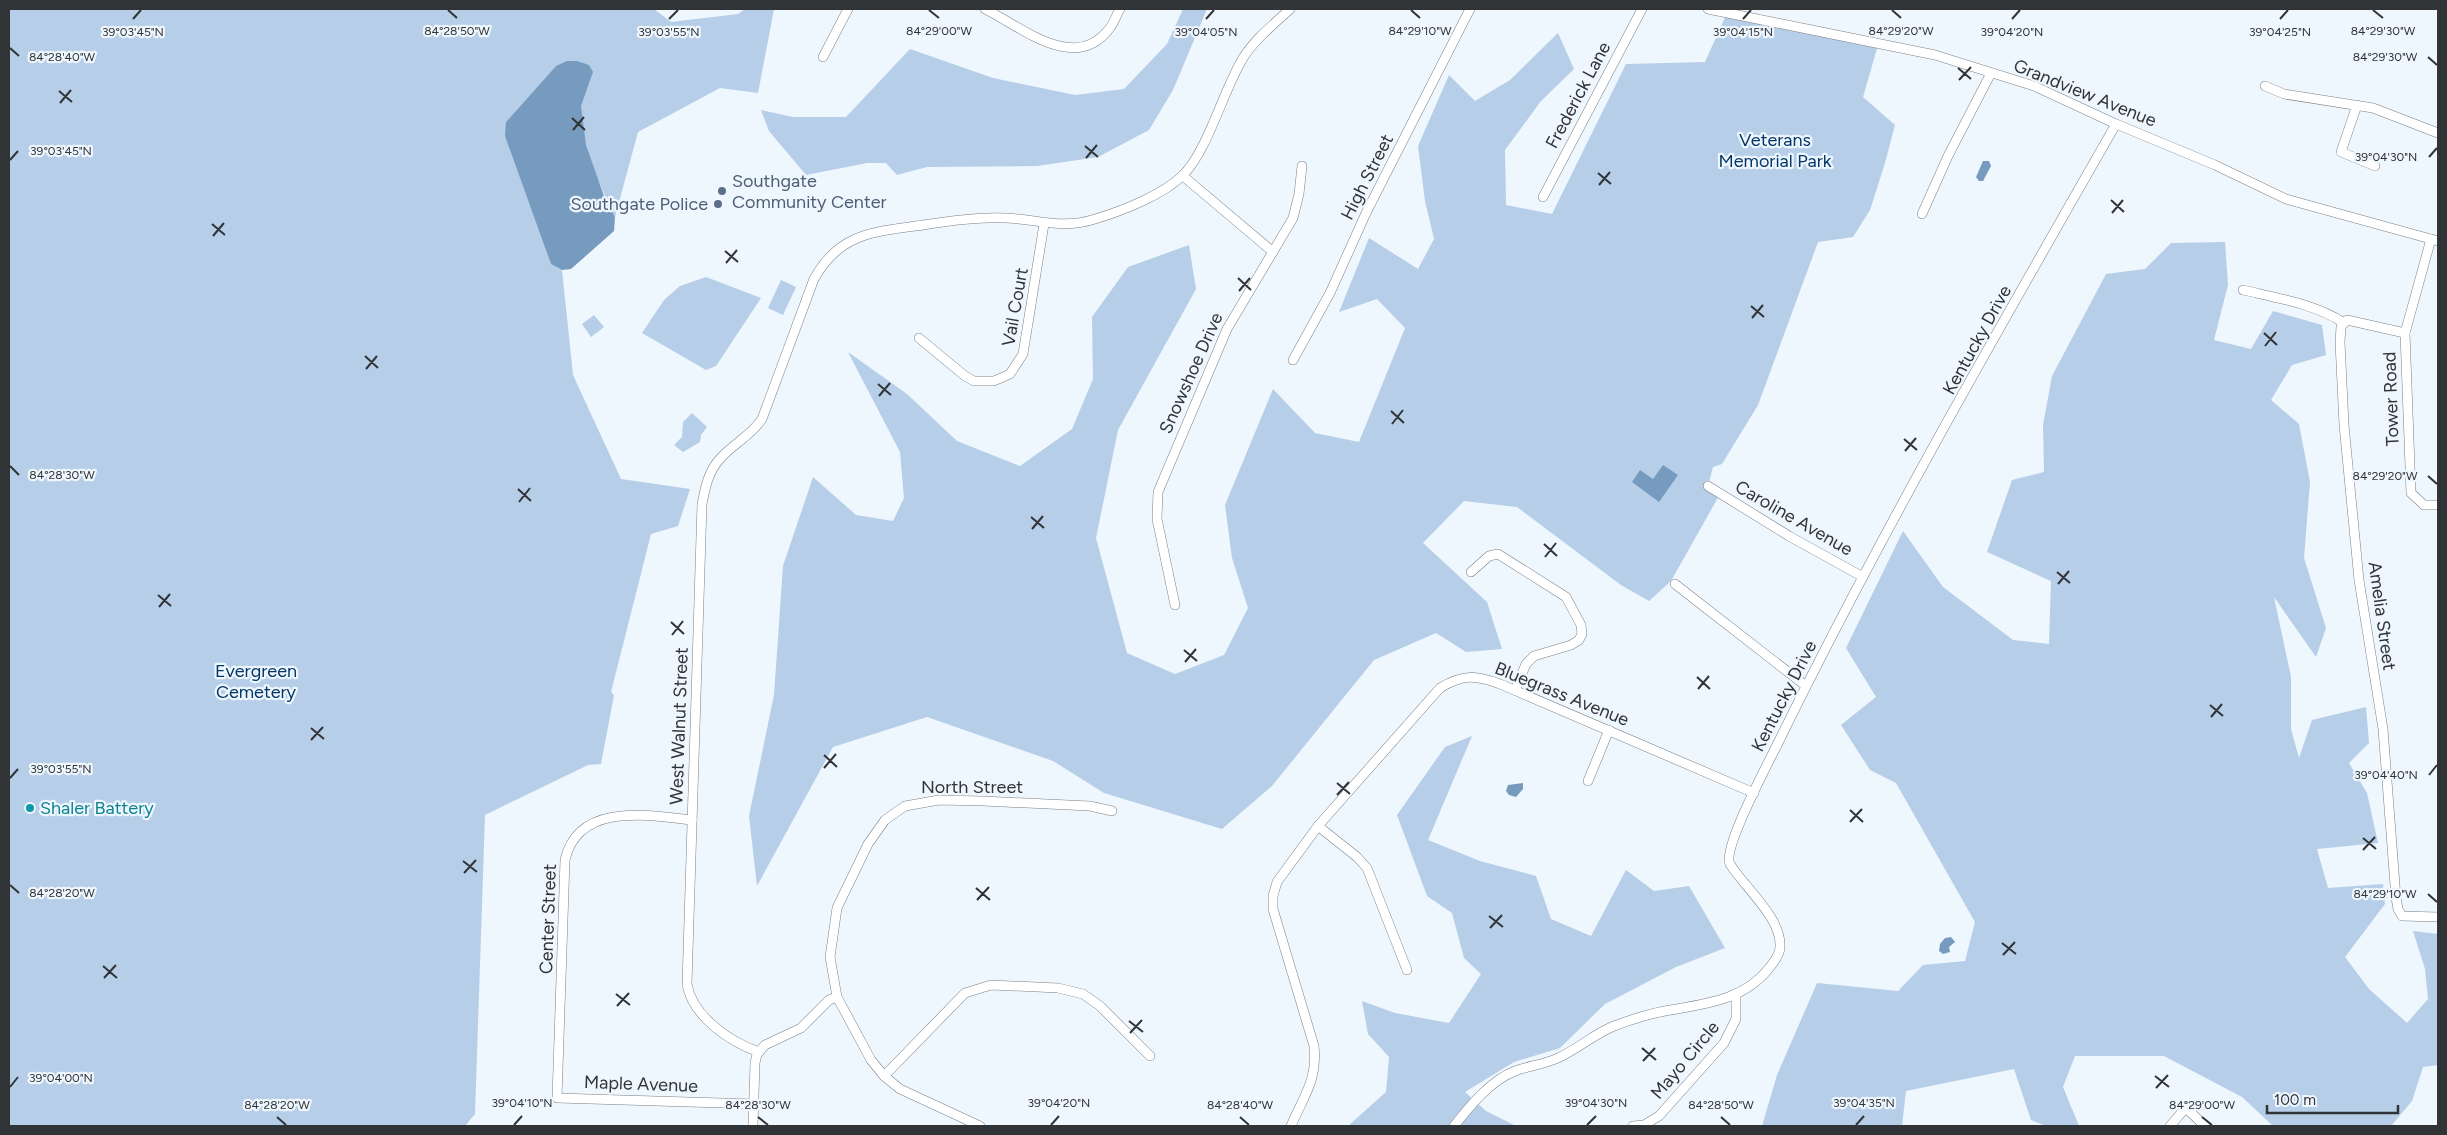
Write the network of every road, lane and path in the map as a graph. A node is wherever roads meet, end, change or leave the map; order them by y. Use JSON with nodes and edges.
{"nodes":[{"id":1,"x":848,"y":9,"type":"edge"},
{"id":2,"x":985,"y":9,"type":"edge"},
{"id":3,"x":1120,"y":9,"type":"edge"},
{"id":4,"x":1290,"y":9,"type":"edge"},
{"id":5,"x":1470,"y":9,"type":"edge"},
{"id":6,"x":1642,"y":9,"type":"edge"},
{"id":7,"x":1708,"y":9,"type":"edge"},
{"id":8,"x":823,"y":57,"type":"dead end"},
{"id":9,"x":1991,"y":73,"type":"junction"},
{"id":10,"x":2265,"y":86,"type":"dead end"},
{"id":11,"x":2357,"y":105,"type":"junction"},
{"id":12,"x":2116,"y":124,"type":"junction"},
{"id":13,"x":2438,"y":133,"type":"edge"},
{"id":14,"x":1302,"y":166,"type":"dead end"},
{"id":15,"x":2375,"y":166,"type":"dead end"},
{"id":16,"x":1182,"y":176,"type":"junction"},
{"id":17,"x":1543,"y":197,"type":"dead end"},
{"id":18,"x":1922,"y":214,"type":"dead end"},
{"id":19,"x":1044,"y":224,"type":"junction"},
{"id":20,"x":2435,"y":240,"type":"edge"},
{"id":21,"x":1273,"y":252,"type":"junction"},
{"id":22,"x":2244,"y":290,"type":"dead end"},
{"id":23,"x":2344,"y":323,"type":"junction"},
{"id":24,"x":2405,"y":332,"type":"junction"},
{"id":25,"x":919,"y":338,"type":"dead end"},
{"id":26,"x":1292,"y":360,"type":"dead end"},
{"id":27,"x":1708,"y":486,"type":"dead end"},
{"id":28,"x":2438,"y":504,"type":"edge"},
{"id":29,"x":1471,"y":572,"type":"dead end"},
{"id":30,"x":1863,"y":576,"type":"junction"},
{"id":31,"x":1675,"y":584,"type":"dead end"},
{"id":32,"x":1175,"y":605,"type":"dead end"},
{"id":33,"x":1806,"y":686,"type":"junction"},
{"id":34,"x":1515,"y":690,"type":"junction"},
{"id":35,"x":1609,"y":730,"type":"junction"},
{"id":36,"x":1588,"y":781,"type":"dead end"},
{"id":37,"x":1754,"y":793,"type":"junction"},
{"id":38,"x":1112,"y":811,"type":"dead end"},
{"id":39,"x":692,"y":820,"type":"junction"},
{"id":40,"x":1318,"y":826,"type":"junction"},
{"id":41,"x":2438,"y":917,"type":"edge"},
{"id":42,"x":1407,"y":970,"type":"dead end"},
{"id":43,"x":1736,"y":995,"type":"junction"},
{"id":44,"x":837,"y":997,"type":"junction"},
{"id":45,"x":759,"y":1052,"type":"junction"},
{"id":46,"x":1150,"y":1056,"type":"dead end"},
{"id":47,"x":884,"y":1076,"type":"junction"},
{"id":48,"x":557,"y":1098,"type":"joint"},
{"id":49,"x":755,"y":1104,"type":"junction"},
{"id":50,"x":753,"y":1126,"type":"edge"},
{"id":51,"x":980,"y":1126,"type":"edge"},
{"id":52,"x":1291,"y":1126,"type":"edge"},
{"id":53,"x":1454,"y":1126,"type":"edge"},
{"id":54,"x":1633,"y":1126,"type":"edge"},
{"id":55,"x":2170,"y":1126,"type":"edge"},
{"id":56,"x":2205,"y":1126,"type":"edge"}],
"edges":[{"from":1,"to":8,"type":"street"},
{"from":2,"to":3,"type":"street"},
{"from":4,"to":16,"type":"street"},
{"from":5,"to":26,"type":"street","name":"High Street"},
{"from":6,"to":17,"type":"street","name":"Frederick Lane"},
{"from":7,"to":9,"type":"street","name":"Grandview Avenue"},
{"from":9,"to":12,"type":"street","name":"Grandview Avenue"},
{"from":9,"to":18,"type":"street"},
{"from":10,"to":11,"type":"street"},
{"from":11,"to":13,"type":"street"},
{"from":11,"to":15,"type":"street"},
{"from":12,"to":20,"type":"street","name":"Grandview Avenue"},
{"from":12,"to":30,"type":"street","name":"Kentucky Drive"},
{"from":14,"to":21,"type":"street","name":"Snowshoe Drive"},
{"from":16,"to":19,"type":"street","name":"West Walnut Street"},
{"from":16,"to":21,"type":"street"},
{"from":19,"to":25,"type":"street","name":"Vail Court"},
{"from":19,"to":39,"type":"street","name":"West Walnut Street"},
{"from":20,"to":24,"type":"street","name":"Tower Road"},
{"from":21,"to":32,"type":"street","name":"Snowshoe Drive"},
{"from":22,"to":23,"type":"street"},
{"from":23,"to":24,"type":"street"},
{"from":23,"to":41,"type":"street","name":"Amelia Street"},
{"from":24,"to":28,"type":"street","name":"Tower Road"},
{"from":27,"to":30,"type":"street","name":"Caroline Avenue"},
{"from":29,"to":34,"type":"street"},
{"from":30,"to":33,"type":"street","name":"Kentucky Drive"},
{"from":31,"to":33,"type":"street"},
{"from":33,"to":37,"type":"street","name":"Kentucky Drive"},
{"from":34,"to":35,"type":"street","name":"Bluegrass Avenue"},
{"from":34,"to":40,"type":"street","name":"Bluegrass Avenue"},
{"from":35,"to":36,"type":"street"},
{"from":35,"to":37,"type":"street","name":"Bluegrass Avenue"},
{"from":37,"to":43,"type":"street","name":"Kentucky Drive"},
{"from":38,"to":44,"type":"street","name":"North Street"},
{"from":39,"to":45,"type":"street","name":"West Walnut Street"},
{"from":39,"to":48,"type":"street","name":"Center Street"},
{"from":40,"to":42,"type":"street"},
{"from":40,"to":52,"type":"street","name":"Bluegrass Avenue"},
{"from":43,"to":53,"type":"street","name":"Kentucky Drive"},
{"from":43,"to":54,"type":"street","name":"Mayo Circle"},
{"from":44,"to":45,"type":"street"},
{"from":44,"to":47,"type":"street","name":"North Street"},
{"from":45,"to":49,"type":"street"},
{"from":46,"to":47,"type":"street"},
{"from":47,"to":51,"type":"street","name":"North Street"},
{"from":48,"to":49,"type":"street","name":"Maple Avenue"},
{"from":49,"to":50,"type":"street"},
{"from":55,"to":56,"type":"street"}]}
